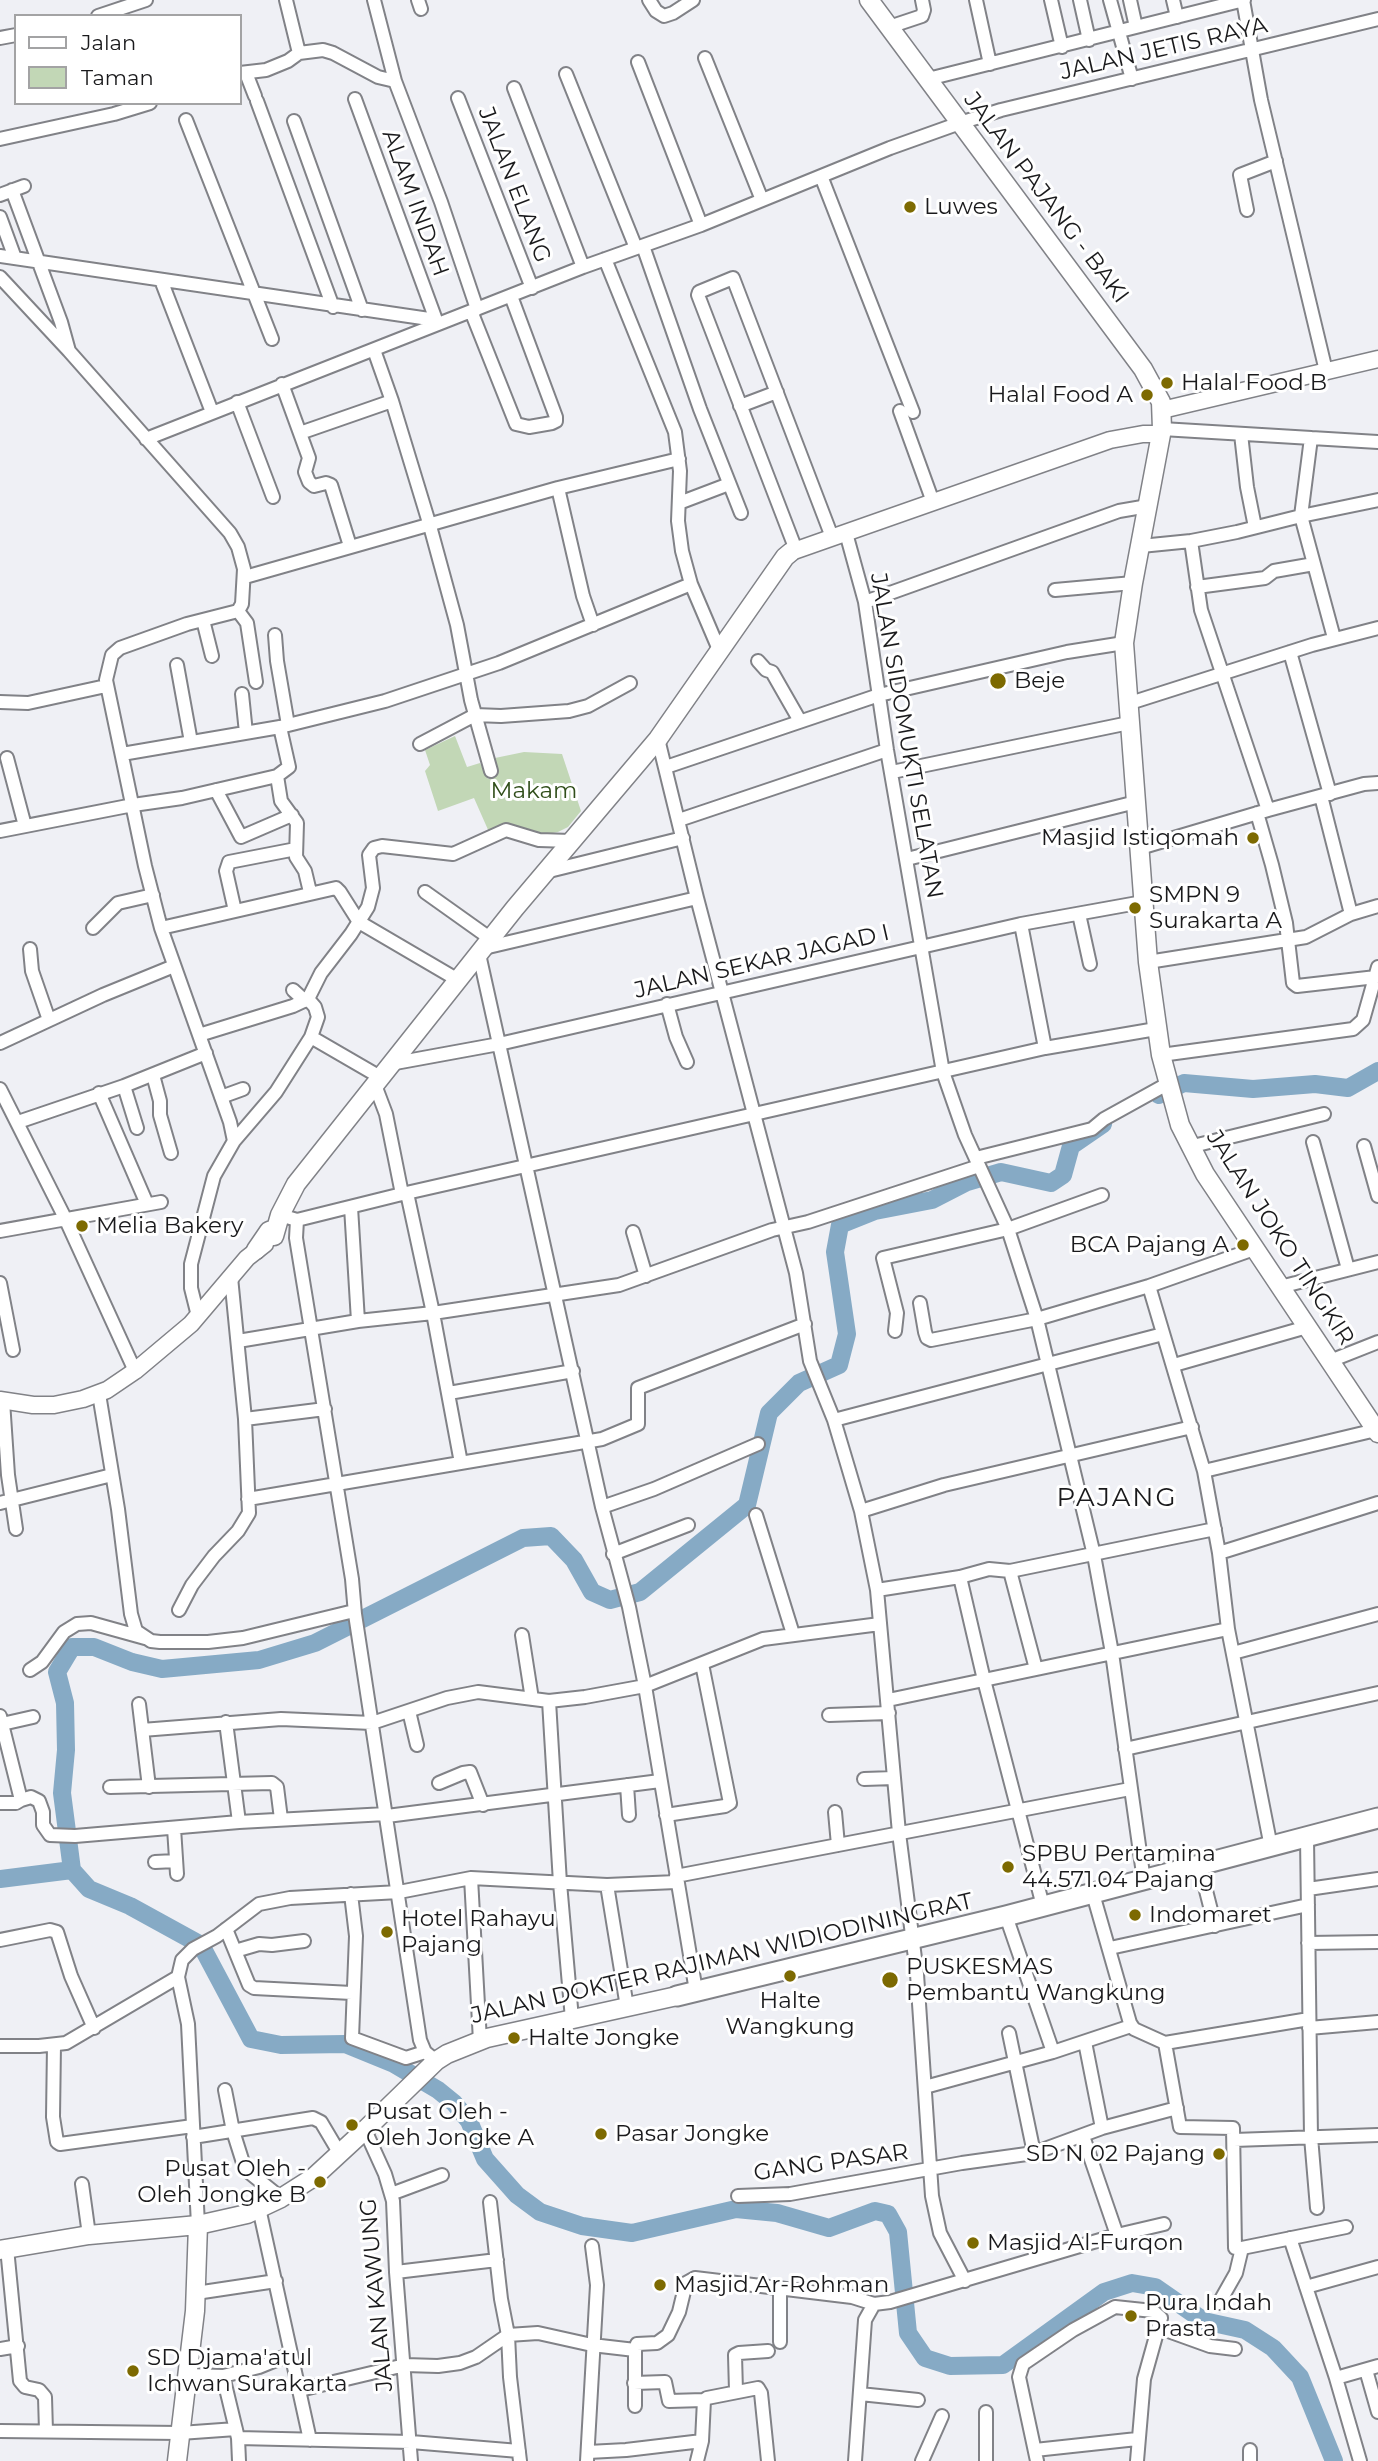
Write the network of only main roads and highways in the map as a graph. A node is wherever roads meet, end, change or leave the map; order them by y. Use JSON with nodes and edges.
{"nodes":[{"id":1,"x":869,"y":0,"type":"edge"},
{"id":2,"x":1162,"y":432,"type":"joint"},
{"id":3,"x":794,"y":551,"type":"road end"},
{"id":4,"x":256,"y":1250,"type":"road end"},
{"id":5,"x":1377,"y":1431,"type":"edge"},
{"id":6,"x":1378,"y":1818,"type":"edge"},
{"id":7,"x":686,"y":1993,"type":"joint"},
{"id":8,"x":198,"y":2225,"type":"junction"},
{"id":9,"x":3,"y":2249,"type":"edge"},
{"id":10,"x":177,"y":2461,"type":"edge"}],
"edges":[{"from":1,"to":2,"type":"main road","name":"JALAN PAJANG - BAKI"},
{"from":2,"to":5,"type":"main road","name":"JALAN JOKO TINGKIR"},
{"from":3,"to":4,"type":"main road"},
{"from":6,"to":7,"type":"main road","name":"JALAN DOKTER RAJIMAN WIDIODININGRAT"},
{"from":7,"to":8,"type":"main road","name":"JALAN DOKTER RAJIMAN WIDIODININGRAT"},
{"from":8,"to":9,"type":"main road","name":"JALAN DOKTER RAJIMAN WIDIODININGRAT"},
{"from":8,"to":10,"type":"main road"}]}
